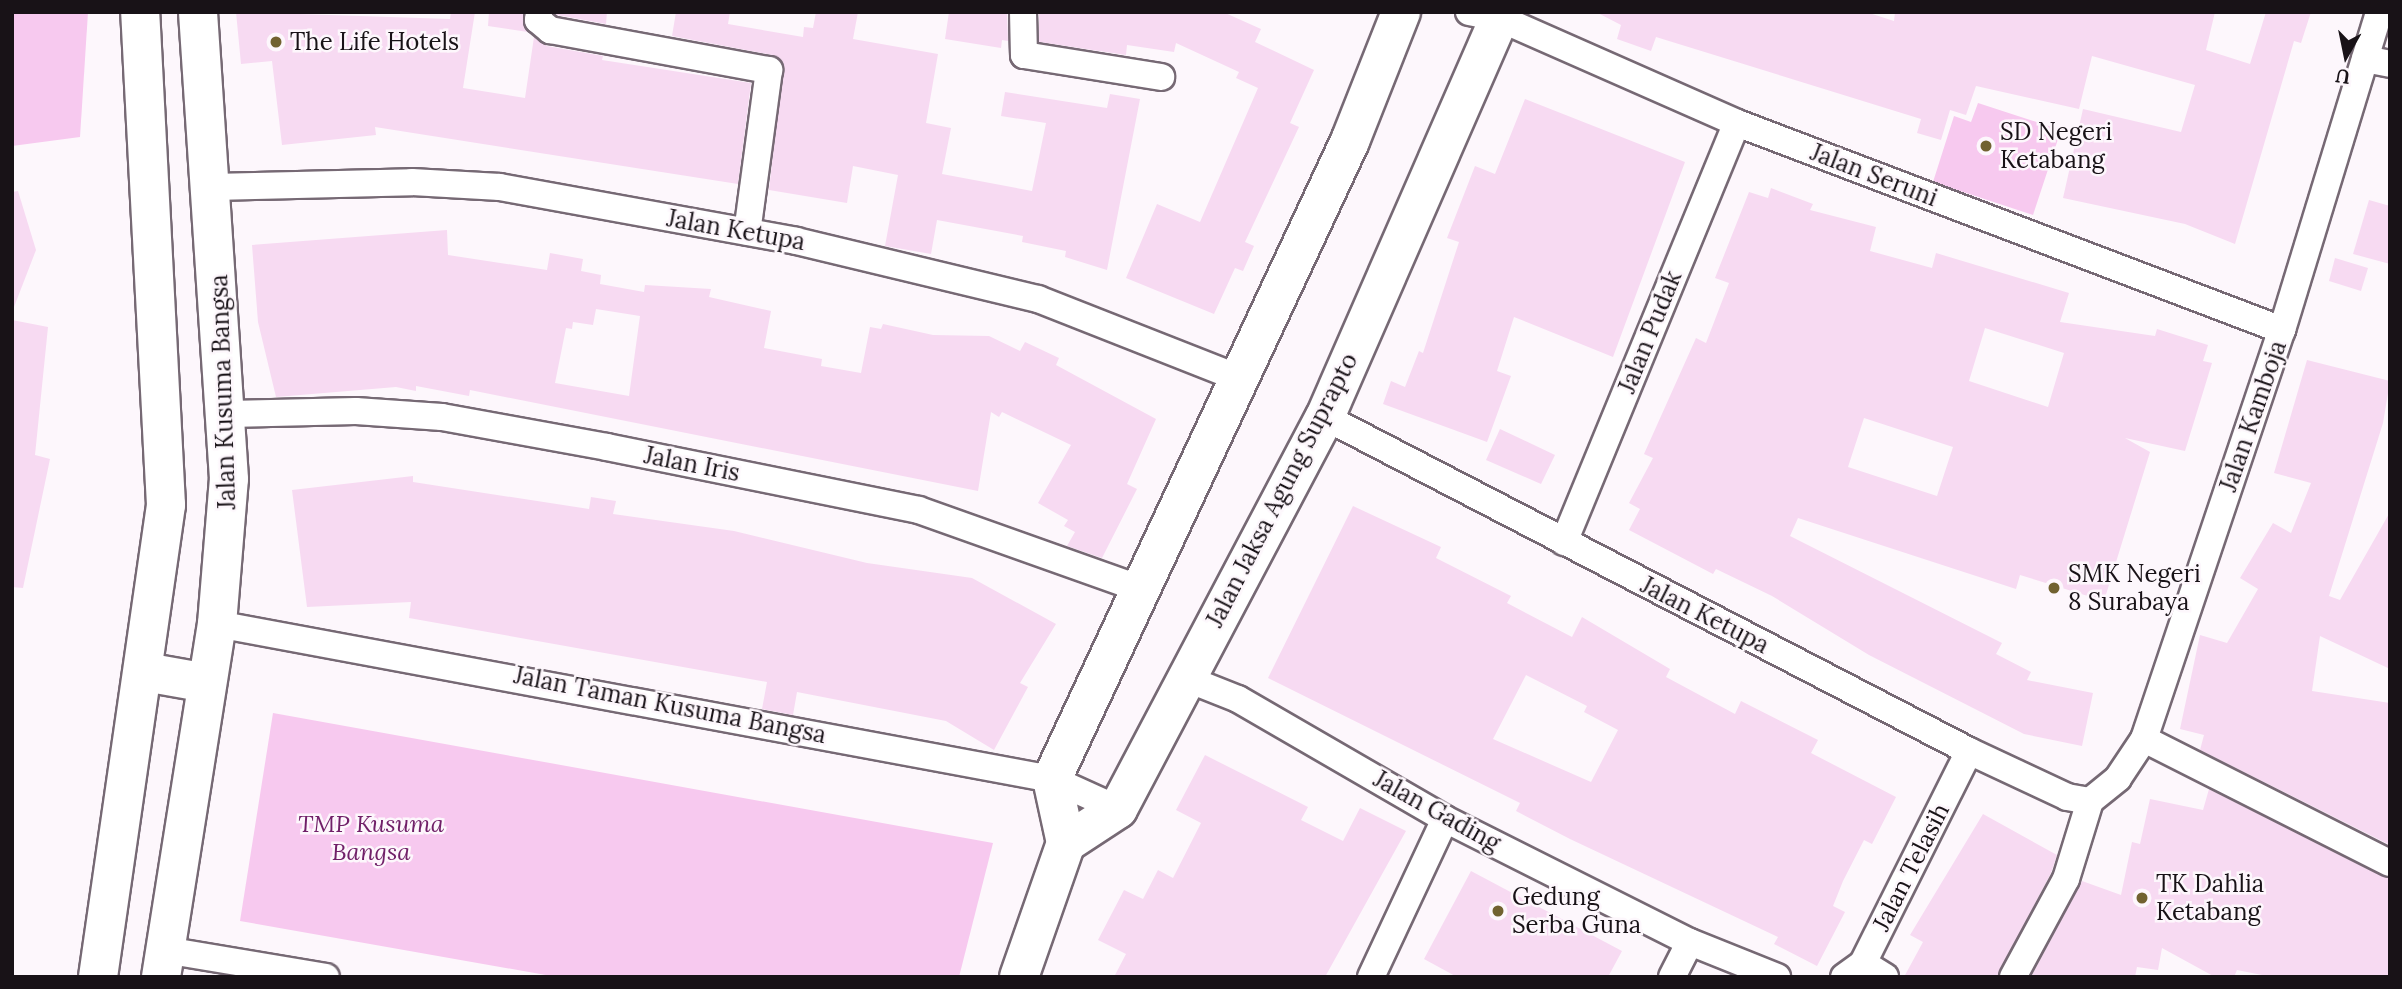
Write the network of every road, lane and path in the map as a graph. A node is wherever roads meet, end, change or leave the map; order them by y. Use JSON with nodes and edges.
{"nodes":[{"id":1,"x":140,"y":12,"type":"edge"},
{"id":2,"x":198,"y":12,"type":"edge"},
{"id":3,"x":539,"y":12,"type":"edge"},
{"id":4,"x":1023,"y":12,"type":"edge"},
{"id":5,"x":1401,"y":12,"type":"edge"},
{"id":6,"x":2379,"y":12,"type":"edge"},
{"id":7,"x":1490,"y":14,"type":"edge"},
{"id":8,"x":2377,"y":62,"type":"edge"},
{"id":9,"x":1161,"y":77,"type":"dead end"},
{"id":10,"x":1737,"y":122,"type":"junction"},
{"id":11,"x":213,"y":187,"type":"junction"},
{"id":12,"x":747,"y":232,"type":"junction"},
{"id":13,"x":2282,"y":330,"type":"junction"},
{"id":14,"x":1241,"y":379,"type":"junction"},
{"id":15,"x":229,"y":414,"type":"junction"},
{"id":16,"x":1325,"y":417,"type":"junction"},
{"id":17,"x":1564,"y":542,"type":"junction"},
{"id":18,"x":1141,"y":589,"type":"junction"},
{"id":19,"x":217,"y":625,"type":"junction"},
{"id":20,"x":145,"y":672,"type":"junction"},
{"id":21,"x":1185,"y":678,"type":"junction"},
{"id":22,"x":207,"y":683,"type":"junction"},
{"id":23,"x":2144,"y":739,"type":"junction"},
{"id":24,"x":1969,"y":751,"type":"junction"},
{"id":25,"x":1052,"y":779,"type":"junction"},
{"id":26,"x":2091,"y":801,"type":"junction"},
{"id":27,"x":1118,"y":809,"type":"junction"},
{"id":28,"x":1446,"y":819,"type":"junction"},
{"id":29,"x":1066,"y":843,"type":"junction"},
{"id":30,"x":2390,"y":863,"type":"edge"},
{"id":31,"x":1690,"y":942,"type":"junction"},
{"id":32,"x":163,"y":963,"type":"edge"},
{"id":33,"x":1864,"y":972,"type":"edge"},
{"id":34,"x":98,"y":977,"type":"edge"},
{"id":35,"x":326,"y":977,"type":"edge"},
{"id":36,"x":1019,"y":977,"type":"edge"},
{"id":37,"x":1371,"y":977,"type":"edge"},
{"id":38,"x":1672,"y":977,"type":"edge"},
{"id":39,"x":1777,"y":977,"type":"edge"},
{"id":40,"x":2013,"y":977,"type":"edge"}],
"edges":[{"from":1,"to":20,"type":"main road"},
{"from":2,"to":11,"type":"main road","name":"Jalan Kusuma Bangsa"},
{"from":3,"to":12,"type":"street"},
{"from":4,"to":9,"type":"street"},
{"from":5,"to":14,"type":"main road"},
{"from":6,"to":8,"type":"street","name":"Jalan Kamboja"},
{"from":7,"to":10,"type":"street","name":"Jalan Seruni"},
{"from":7,"to":16,"type":"main road","name":"Jalan Jaksa Agung Suprapto"},
{"from":8,"to":13,"type":"street","name":"Jalan Kamboja"},
{"from":10,"to":13,"type":"street","name":"Jalan Seruni"},
{"from":10,"to":17,"type":"street","name":"Jalan Pudak"},
{"from":11,"to":12,"type":"street","name":"Jalan Ketupa"},
{"from":11,"to":15,"type":"main road","name":"Jalan Kusuma Bangsa"},
{"from":12,"to":14,"type":"street","name":"Jalan Ketupa"},
{"from":13,"to":23,"type":"street","name":"Jalan Kamboja"},
{"from":14,"to":18,"type":"main road"},
{"from":15,"to":18,"type":"street","name":"Jalan Iris"},
{"from":15,"to":19,"type":"main road","name":"Jalan Kusuma Bangsa"},
{"from":16,"to":17,"type":"street","name":"Jalan Ketupa"},
{"from":16,"to":21,"type":"main road","name":"Jalan Jaksa Agung Suprapto"},
{"from":17,"to":24,"type":"street","name":"Jalan Ketupa"},
{"from":18,"to":25,"type":"main road"},
{"from":19,"to":22,"type":"main road","name":"Jalan Kusuma Bangsa"},
{"from":19,"to":25,"type":"street","name":"Jalan Taman Kusuma Bangsa"},
{"from":20,"to":22,"type":"main road"},
{"from":20,"to":34,"type":"main road"},
{"from":21,"to":27,"type":"main road","name":"Jalan Jaksa Agung Suprapto"},
{"from":21,"to":28,"type":"street","name":"Jalan Gading"},
{"from":22,"to":32,"type":"main road","name":"Jalan Kusuma Bangsa"},
{"from":23,"to":26,"type":"street","name":"Jalan Kamboja"},
{"from":23,"to":30,"type":"street"},
{"from":24,"to":26,"type":"street","name":"Jalan Ketupa"},
{"from":24,"to":33,"type":"street","name":"Jalan Telasih"},
{"from":25,"to":27,"type":"street","name":"Jalan Taman Kusuma Bangsa"},
{"from":25,"to":29,"type":"main road"},
{"from":26,"to":40,"type":"street"},
{"from":27,"to":29,"type":"main road"},
{"from":28,"to":31,"type":"street","name":"Jalan Gading"},
{"from":28,"to":37,"type":"street"},
{"from":29,"to":36,"type":"main road"},
{"from":31,"to":38,"type":"street"},
{"from":31,"to":39,"type":"street"},
{"from":32,"to":35,"type":"street"}]}
